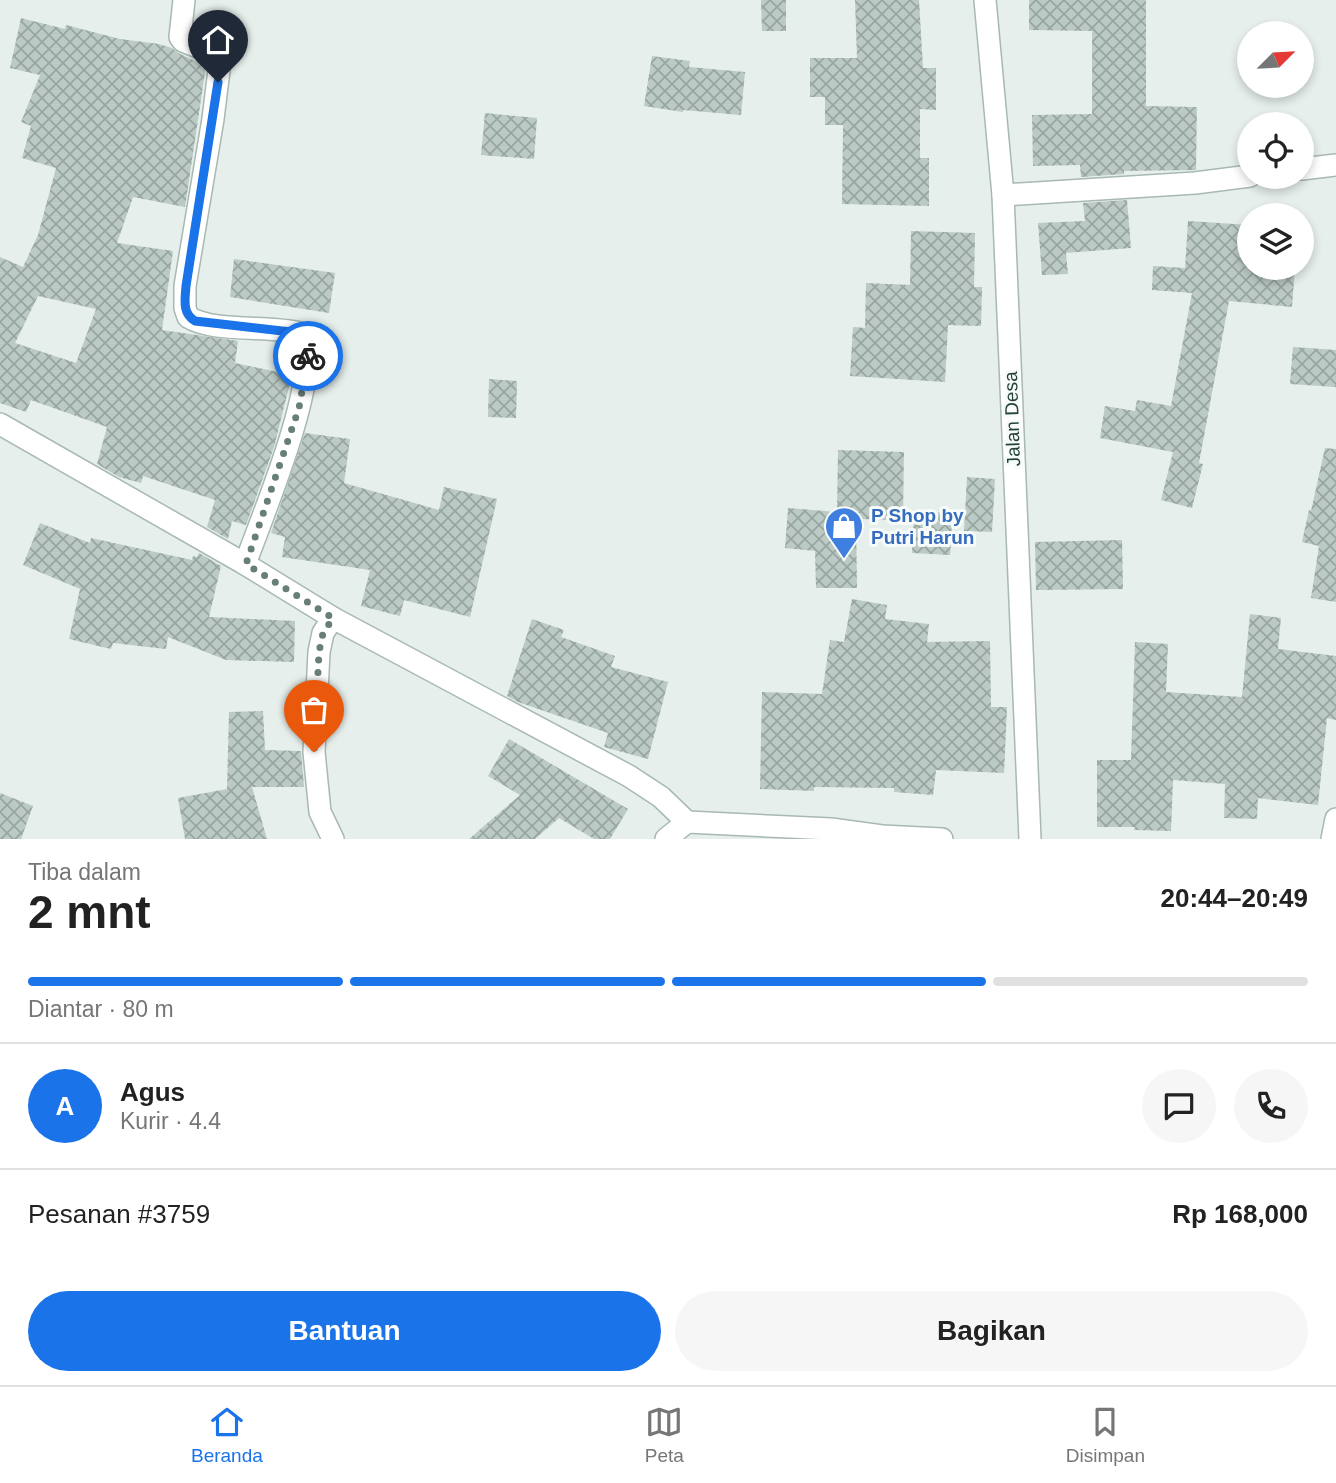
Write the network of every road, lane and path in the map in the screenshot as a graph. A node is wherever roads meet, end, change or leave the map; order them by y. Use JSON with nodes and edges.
{"nodes":[{"id":1,"x":184,"y":0,"type":"edge"},
{"id":2,"x":985,"y":0,"type":"edge"},
{"id":3,"x":1336,"y":165,"type":"edge"},
{"id":4,"x":1314,"y":168,"type":"edge"},
{"id":5,"x":1237,"y":178,"type":"edge"},
{"id":6,"x":1003,"y":195,"type":"junction"},
{"id":7,"x":0,"y":424,"type":"edge"},
{"id":8,"x":246,"y":564,"type":"junction"},
{"id":9,"x":333,"y":618,"type":"junction"},
{"id":10,"x":1336,"y":819,"type":"edge"},
{"id":11,"x":687,"y":822,"type":"junction"},
{"id":12,"x":882,"y":837,"type":"edge"},
{"id":13,"x":332,"y":839,"type":"edge"},
{"id":14,"x":666,"y":839,"type":"edge"},
{"id":15,"x":942,"y":839,"type":"edge"},
{"id":16,"x":1030,"y":839,"type":"edge"},
{"id":17,"x":1332,"y":839,"type":"edge"}],
"edges":[{"from":1,"to":8,"type":"street"},
{"from":2,"to":6,"type":"street","name":"Jalan Desa"},
{"from":3,"to":4,"type":"street"},
{"from":5,"to":6,"type":"street"},
{"from":6,"to":16,"type":"street","name":"Jalan Desa"},
{"from":7,"to":8,"type":"street"},
{"from":8,"to":9,"type":"street"},
{"from":9,"to":11,"type":"street"},
{"from":9,"to":13,"type":"street"},
{"from":10,"to":17,"type":"street"},
{"from":11,"to":12,"type":"street"},
{"from":11,"to":14,"type":"street"},
{"from":12,"to":15,"type":"street"}]}
